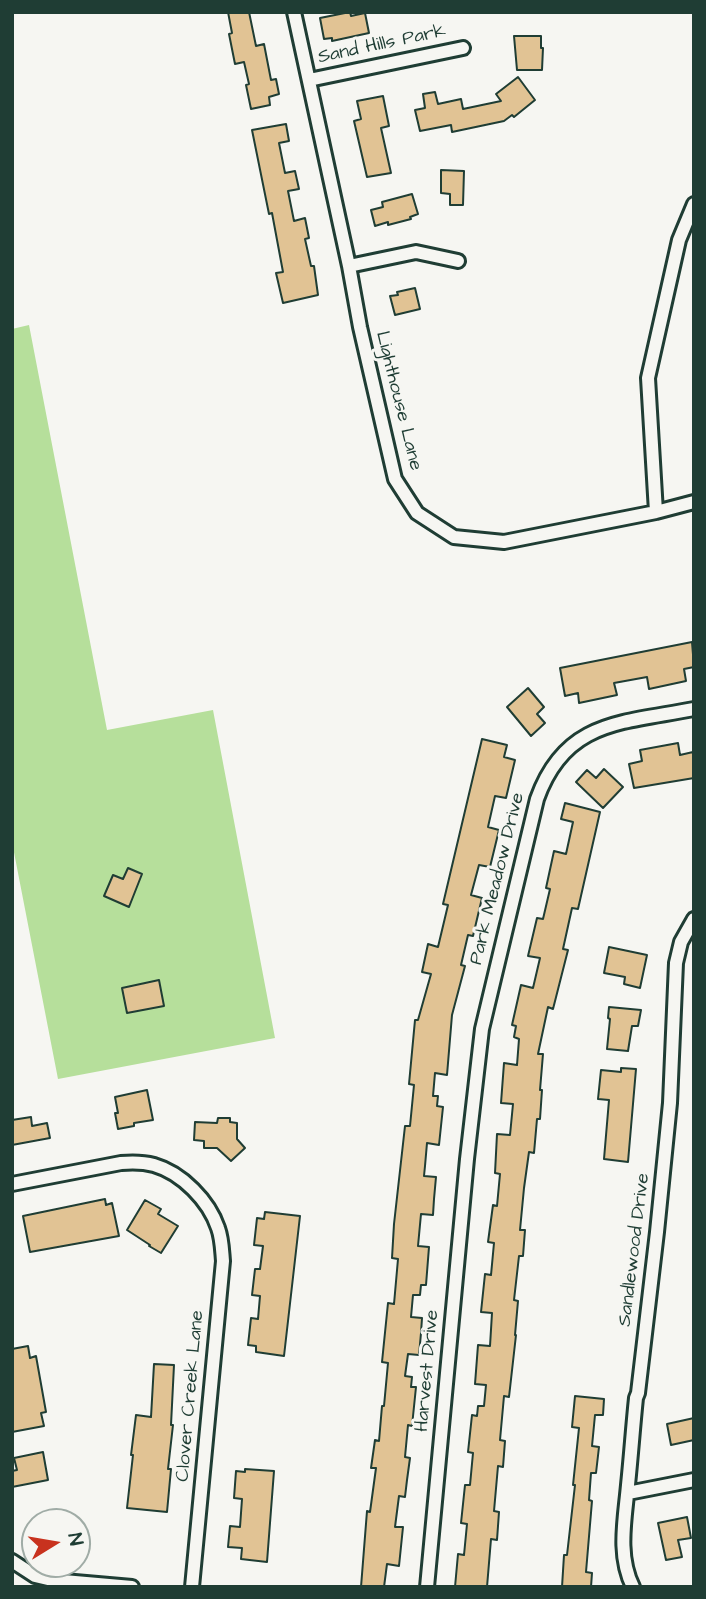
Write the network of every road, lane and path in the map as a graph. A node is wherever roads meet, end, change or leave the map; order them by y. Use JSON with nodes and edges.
{"nodes":[{"id":1,"x":295,"y":12,"type":"edge"},
{"id":2,"x":463,"y":48,"type":"dead end"},
{"id":3,"x":309,"y":80,"type":"junction"},
{"id":4,"x":694,"y":204,"type":"edge"},
{"id":5,"x":458,"y":261,"type":"dead end"},
{"id":6,"x":349,"y":266,"type":"junction"},
{"id":7,"x":694,"y":502,"type":"edge"},
{"id":8,"x":656,"y":512,"type":"junction"},
{"id":9,"x":694,"y":709,"type":"edge"},
{"id":10,"x":694,"y":919,"type":"edge"},
{"id":11,"x":467,"y":1159,"type":"joint"},
{"id":12,"x":12,"y":1184,"type":"edge"},
{"id":13,"x":694,"y":1480,"type":"edge"},
{"id":14,"x":628,"y":1493,"type":"junction"},
{"id":15,"x":12,"y":1561,"type":"edge"},
{"id":16,"x":132,"y":1587,"type":"edge"},
{"id":17,"x":191,"y":1587,"type":"edge"},
{"id":18,"x":428,"y":1587,"type":"edge"},
{"id":19,"x":633,"y":1587,"type":"edge"}],
"edges":[{"from":1,"to":3,"type":"street","name":"Lighthouse Lane"},
{"from":2,"to":3,"type":"street","name":"Sand Hills Park"},
{"from":3,"to":6,"type":"street","name":"Lighthouse Lane"},
{"from":4,"to":8,"type":"street"},
{"from":5,"to":6,"type":"street"},
{"from":6,"to":8,"type":"street","name":"Lighthouse Lane"},
{"from":7,"to":8,"type":"street","name":"Lighthouse Lane"},
{"from":9,"to":11,"type":"street","name":"Park Meadow Drive"},
{"from":10,"to":14,"type":"street","name":"Sandlewood Drive"},
{"from":11,"to":18,"type":"street","name":"Harvest Drive"},
{"from":12,"to":17,"type":"street","name":"Clover Creek Lane"},
{"from":13,"to":14,"type":"street"},
{"from":14,"to":19,"type":"street","name":"Sandlewood Drive"},
{"from":15,"to":16,"type":"street"}]}
